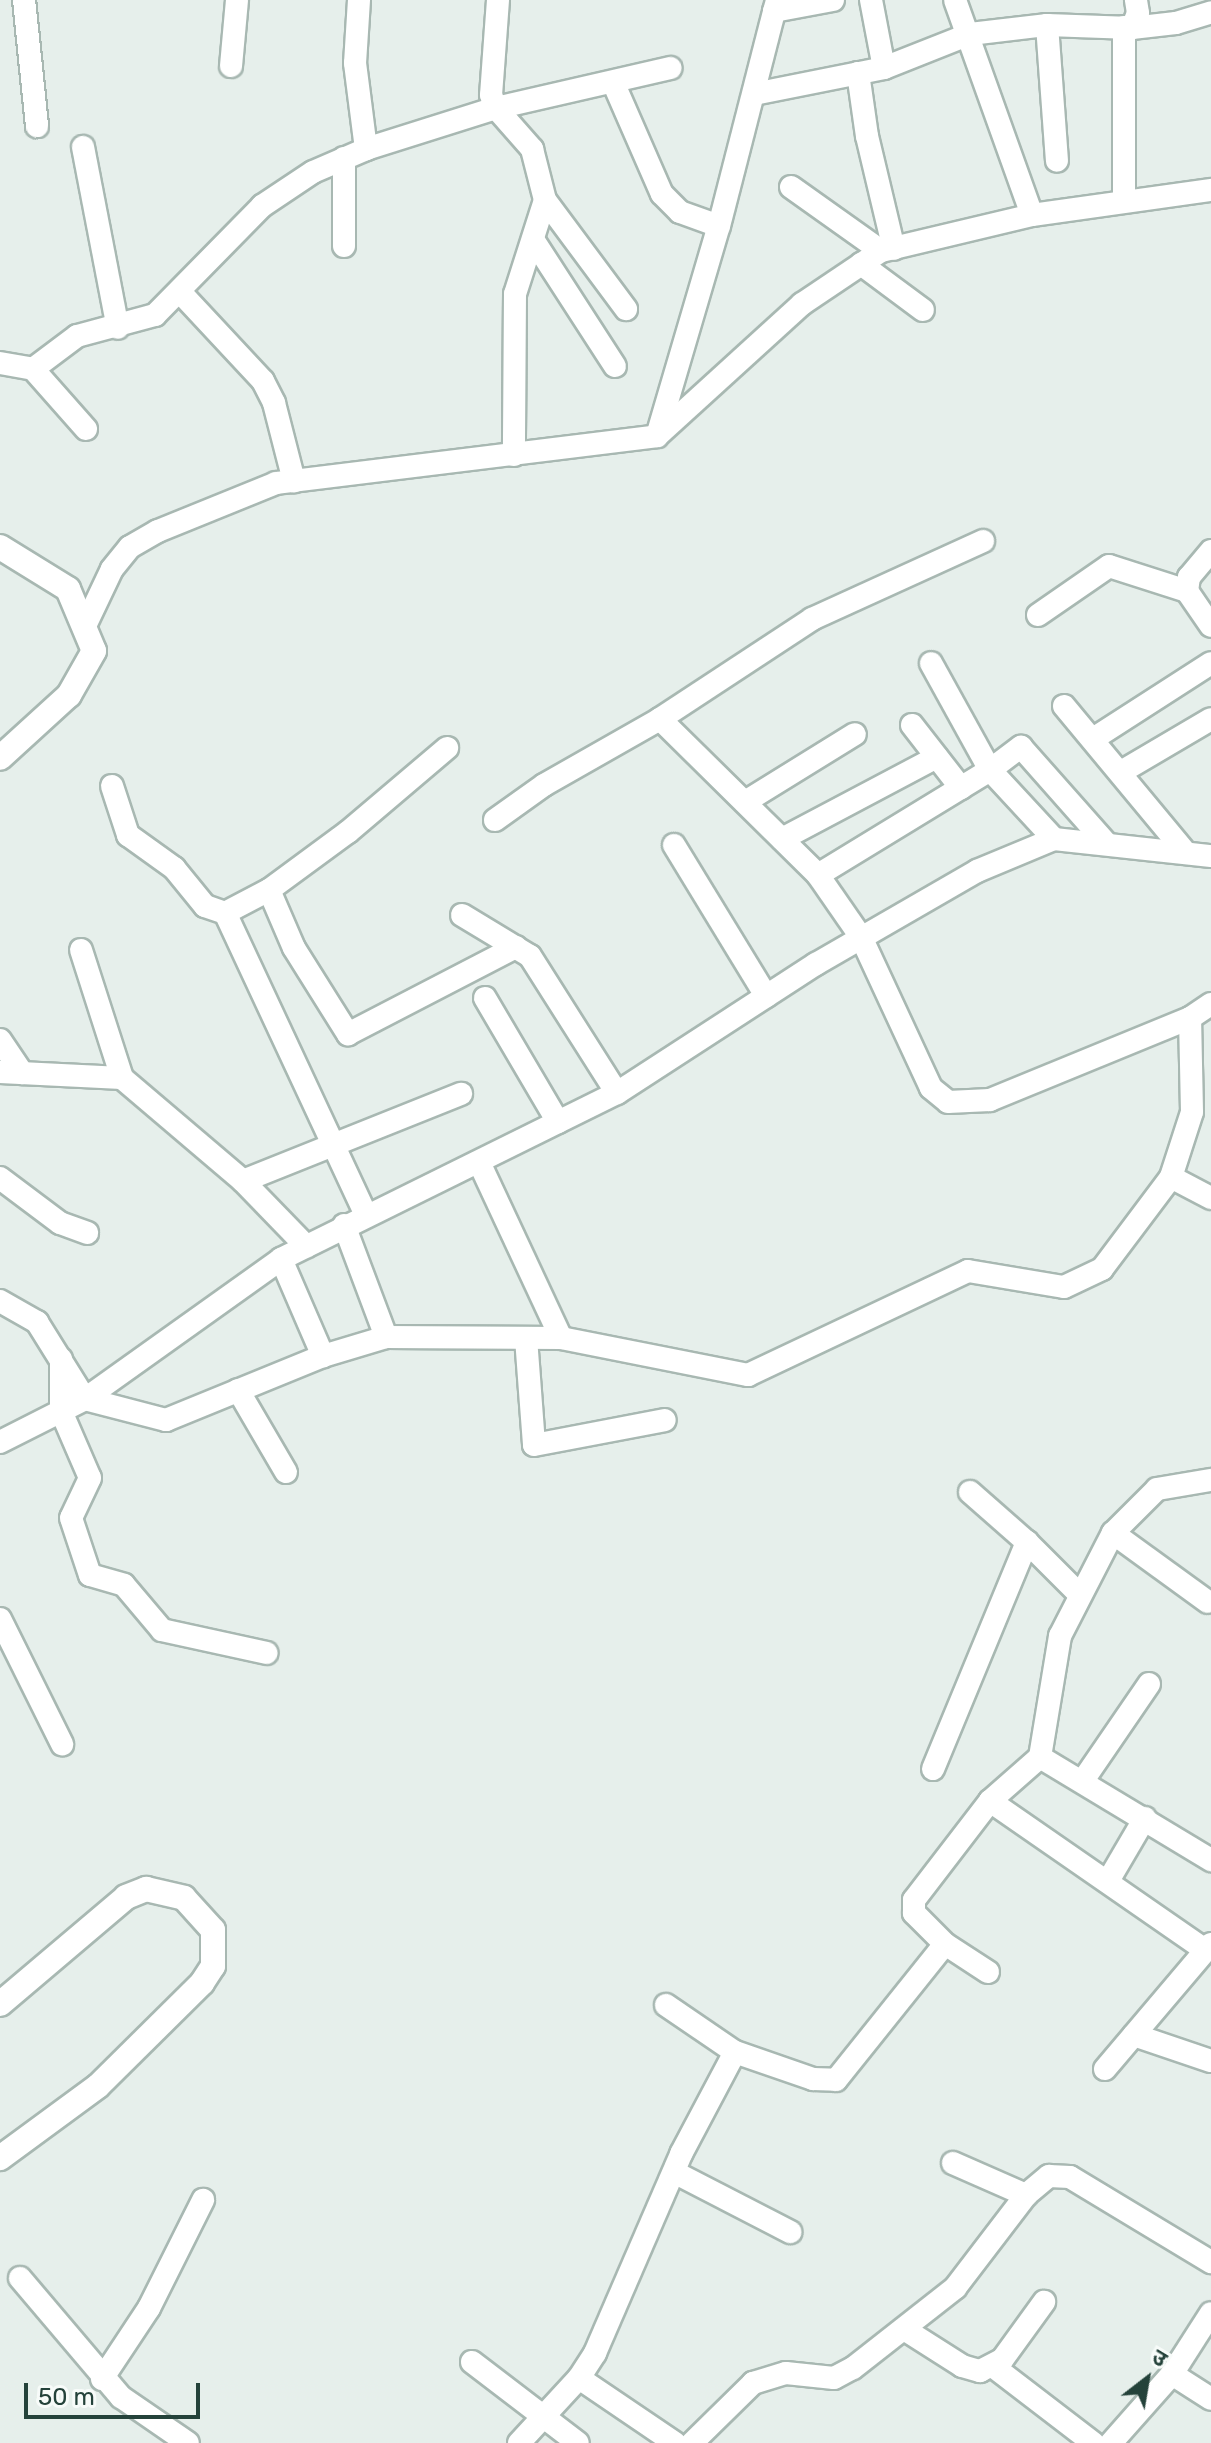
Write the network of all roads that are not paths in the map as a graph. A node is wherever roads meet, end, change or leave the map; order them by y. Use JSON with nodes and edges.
{"nodes":[{"id":1,"x":24,"y":0,"type":"edge"},
{"id":2,"x":237,"y":0,"type":"edge"},
{"id":3,"x":359,"y":0,"type":"edge"},
{"id":4,"x":498,"y":0,"type":"edge"},
{"id":5,"x":833,"y":0,"type":"edge"},
{"id":6,"x":871,"y":0,"type":"edge"},
{"id":7,"x":955,"y":0,"type":"edge"},
{"id":8,"x":1136,"y":0,"type":"edge"},
{"id":9,"x":775,"y":5,"type":"edge"},
{"id":10,"x":1211,"y":12,"type":"edge"},
{"id":11,"x":1047,"y":25,"type":"junction"},
{"id":12,"x":1128,"y":28,"type":"junction"},
{"id":13,"x":970,"y":34,"type":"junction"},
{"id":14,"x":231,"y":66,"type":"dead end"},
{"id":15,"x":670,"y":68,"type":"dead end"},
{"id":16,"x":884,"y":68,"type":"junction"},
{"id":17,"x":858,"y":73,"type":"junction"},
{"id":18,"x":613,"y":82,"type":"junction"},
{"id":19,"x":754,"y":94,"type":"junction"},
{"id":20,"x":496,"y":108,"type":"junction"},
{"id":21,"x":37,"y":126,"type":"dead end"},
{"id":22,"x":83,"y":147,"type":"dead end"},
{"id":23,"x":366,"y":149,"type":"junction"},
{"id":24,"x":344,"y":158,"type":"junction"},
{"id":25,"x":1057,"y":161,"type":"dead end"},
{"id":26,"x":791,"y":187,"type":"dead end"},
{"id":27,"x":1211,"y":190,"type":"edge"},
{"id":28,"x":545,"y":200,"type":"junction"},
{"id":29,"x":1124,"y":201,"type":"junction"},
{"id":30,"x":1032,"y":215,"type":"junction"},
{"id":31,"x":719,"y":226,"type":"junction"},
{"id":32,"x":534,"y":241,"type":"junction"},
{"id":33,"x":344,"y":246,"type":"dead end"},
{"id":34,"x":887,"y":250,"type":"junction"},
{"id":35,"x":861,"y":264,"type":"junction"},
{"id":36,"x":181,"y":293,"type":"junction"},
{"id":37,"x":626,"y":309,"type":"dead end"},
{"id":38,"x":923,"y":310,"type":"dead end"},
{"id":39,"x":118,"y":328,"type":"junction"},
{"id":40,"x":0,"y":363,"type":"edge"},
{"id":41,"x":615,"y":366,"type":"dead end"},
{"id":42,"x":33,"y":369,"type":"junction"},
{"id":43,"x":86,"y":429,"type":"dead end"},
{"id":44,"x":657,"y":436,"type":"junction"},
{"id":45,"x":514,"y":455,"type":"junction"},
{"id":46,"x":294,"y":481,"type":"junction"},
{"id":47,"x":983,"y":541,"type":"dead end"},
{"id":48,"x":0,"y":547,"type":"edge"},
{"id":49,"x":1211,"y":551,"type":"edge"},
{"id":50,"x":1187,"y":591,"type":"junction"},
{"id":51,"x":1038,"y":615,"type":"dead end"},
{"id":52,"x":1209,"y":620,"type":"edge"},
{"id":53,"x":84,"y":628,"type":"junction"},
{"id":54,"x":931,"y":663,"type":"dead end"},
{"id":55,"x":1211,"y":663,"type":"edge"},
{"id":56,"x":1064,"y":706,"type":"dead end"},
{"id":57,"x":660,"y":719,"type":"junction"},
{"id":58,"x":1211,"y":719,"type":"edge"},
{"id":59,"x":912,"y":725,"type":"dead end"},
{"id":60,"x":855,"y":734,"type":"dead end"},
{"id":61,"x":1093,"y":739,"type":"junction"},
{"id":62,"x":447,"y":748,"type":"dead end"},
{"id":63,"x":937,"y":757,"type":"junction"},
{"id":64,"x":0,"y":758,"type":"edge"},
{"id":65,"x":990,"y":770,"type":"junction"},
{"id":66,"x":1121,"y":772,"type":"junction"},
{"id":67,"x":112,"y":786,"type":"dead end"},
{"id":68,"x":961,"y":788,"type":"junction"},
{"id":69,"x":745,"y":802,"type":"junction"},
{"id":70,"x":495,"y":820,"type":"dead end"},
{"id":71,"x":782,"y":839,"type":"junction"},
{"id":72,"x":1054,"y":839,"type":"junction"},
{"id":73,"x":1106,"y":843,"type":"junction"},
{"id":74,"x":674,"y":845,"type":"dead end"},
{"id":75,"x":1185,"y":852,"type":"junction"},
{"id":76,"x":1211,"y":856,"type":"edge"},
{"id":77,"x":818,"y":875,"type":"junction"},
{"id":78,"x":269,"y":890,"type":"junction"},
{"id":79,"x":225,"y":913,"type":"junction"},
{"id":80,"x":462,"y":915,"type":"dead end"},
{"id":81,"x":861,"y":937,"type":"junction"},
{"id":82,"x":516,"y":947,"type":"junction"},
{"id":83,"x":81,"y":950,"type":"dead end"},
{"id":84,"x":766,"y":996,"type":"junction"},
{"id":85,"x":485,"y":998,"type":"dead end"},
{"id":86,"x":1211,"y":1004,"type":"edge"},
{"id":87,"x":1190,"y":1018,"type":"junction"},
{"id":88,"x":0,"y":1040,"type":"edge"},
{"id":89,"x":11,"y":1072,"type":"edge"},
{"id":90,"x":122,"y":1078,"type":"junction"},
{"id":91,"x":617,"y":1093,"type":"junction"},
{"id":92,"x":461,"y":1094,"type":"dead end"},
{"id":93,"x":558,"y":1122,"type":"junction"},
{"id":94,"x":331,"y":1141,"type":"junction"},
{"id":95,"x":479,"y":1162,"type":"junction"},
{"id":96,"x":1171,"y":1177,"type":"junction"},
{"id":97,"x":0,"y":1178,"type":"edge"},
{"id":98,"x":243,"y":1181,"type":"junction"},
{"id":99,"x":1211,"y":1198,"type":"edge"},
{"id":100,"x":366,"y":1215,"type":"junction"},
{"id":101,"x":344,"y":1225,"type":"junction"},
{"id":102,"x":87,"y":1233,"type":"dead end"},
{"id":103,"x":306,"y":1246,"type":"junction"},
{"id":104,"x":281,"y":1259,"type":"junction"},
{"id":105,"x":0,"y":1301,"type":"edge"},
{"id":106,"x":386,"y":1337,"type":"junction"},
{"id":107,"x":526,"y":1338,"type":"junction"},
{"id":108,"x":561,"y":1338,"type":"junction"},
{"id":109,"x":323,"y":1356,"type":"junction"},
{"id":110,"x":61,"y":1359,"type":"junction"},
{"id":111,"x":238,"y":1390,"type":"junction"},
{"id":112,"x":85,"y":1399,"type":"junction"},
{"id":113,"x":61,"y":1411,"type":"junction"},
{"id":114,"x":665,"y":1420,"type":"dead end"},
{"id":115,"x":0,"y":1442,"type":"edge"},
{"id":116,"x":286,"y":1472,"type":"dead end"},
{"id":117,"x":1211,"y":1480,"type":"edge"},
{"id":118,"x":970,"y":1492,"type":"dead end"},
{"id":119,"x":1113,"y":1533,"type":"junction"},
{"id":120,"x":1027,"y":1542,"type":"junction"},
{"id":121,"x":1080,"y":1595,"type":"junction"},
{"id":122,"x":1208,"y":1602,"type":"dead end"},
{"id":123,"x":0,"y":1619,"type":"edge"},
{"id":124,"x":267,"y":1653,"type":"dead end"},
{"id":125,"x":1149,"y":1684,"type":"dead end"},
{"id":126,"x":62,"y":1744,"type":"dead end"},
{"id":127,"x":1040,"y":1757,"type":"junction"},
{"id":128,"x":933,"y":1769,"type":"dead end"},
{"id":129,"x":1084,"y":1779,"type":"junction"},
{"id":130,"x":990,"y":1801,"type":"junction"},
{"id":131,"x":1145,"y":1818,"type":"junction"},
{"id":132,"x":1211,"y":1860,"type":"edge"},
{"id":133,"x":1108,"y":1881,"type":"junction"},
{"id":134,"x":945,"y":1944,"type":"junction"},
{"id":135,"x":1208,"y":1946,"type":"edge"},
{"id":136,"x":988,"y":1972,"type":"dead end"},
{"id":137,"x":0,"y":2004,"type":"edge"},
{"id":138,"x":666,"y":2005,"type":"dead end"},
{"id":139,"x":1134,"y":2035,"type":"junction"},
{"id":140,"x":735,"y":2052,"type":"junction"},
{"id":141,"x":1211,"y":2061,"type":"edge"},
{"id":142,"x":1105,"y":2069,"type":"dead end"},
{"id":143,"x":0,"y":2158,"type":"edge"},
{"id":144,"x":953,"y":2163,"type":"dead end"},
{"id":145,"x":674,"y":2172,"type":"junction"},
{"id":146,"x":1026,"y":2195,"type":"junction"},
{"id":147,"x":203,"y":2200,"type":"dead end"},
{"id":148,"x":790,"y":2232,"type":"dead end"},
{"id":149,"x":1211,"y":2262,"type":"edge"},
{"id":150,"x":20,"y":2278,"type":"dead end"},
{"id":151,"x":1044,"y":2302,"type":"dead end"},
{"id":152,"x":1211,"y":2313,"type":"edge"},
{"id":153,"x":904,"y":2329,"type":"junction"},
{"id":154,"x":472,"y":2362,"type":"dead end"},
{"id":155,"x":994,"y":2367,"type":"junction"},
{"id":156,"x":1172,"y":2374,"type":"junction"},
{"id":157,"x":579,"y":2378,"type":"junction"},
{"id":158,"x":102,"y":2379,"type":"junction"},
{"id":159,"x":1211,"y":2399,"type":"edge"},
{"id":160,"x":542,"y":2418,"type":"junction"},
{"id":161,"x":188,"y":2443,"type":"edge"},
{"id":162,"x":519,"y":2443,"type":"edge"},
{"id":163,"x":578,"y":2443,"type":"edge"},
{"id":164,"x":675,"y":2443,"type":"edge"},
{"id":165,"x":692,"y":2443,"type":"edge"},
{"id":166,"x":1093,"y":2443,"type":"edge"},
{"id":167,"x":1111,"y":2443,"type":"edge"}],
"edges":[{"from":1,"to":21,"type":"street"},
{"from":2,"to":14,"type":"street"},
{"from":3,"to":23,"type":"street"},
{"from":4,"to":20,"type":"street"},
{"from":5,"to":9,"type":"street"},
{"from":6,"to":16,"type":"street"},
{"from":7,"to":13,"type":"street"},
{"from":8,"to":12,"type":"street"},
{"from":9,"to":19,"type":"street"},
{"from":10,"to":12,"type":"street"},
{"from":11,"to":12,"type":"street"},
{"from":11,"to":13,"type":"street"},
{"from":11,"to":25,"type":"street"},
{"from":12,"to":29,"type":"street"},
{"from":13,"to":16,"type":"street"},
{"from":13,"to":30,"type":"street"},
{"from":15,"to":18,"type":"street"},
{"from":16,"to":17,"type":"street"},
{"from":17,"to":19,"type":"street"},
{"from":17,"to":34,"type":"street"},
{"from":18,"to":20,"type":"street"},
{"from":18,"to":31,"type":"street"},
{"from":19,"to":31,"type":"street"},
{"from":20,"to":23,"type":"street"},
{"from":20,"to":28,"type":"street"},
{"from":22,"to":39,"type":"street"},
{"from":23,"to":24,"type":"street"},
{"from":24,"to":33,"type":"street"},
{"from":24,"to":36,"type":"street"},
{"from":26,"to":34,"type":"street"},
{"from":27,"to":29,"type":"street"},
{"from":28,"to":32,"type":"street"},
{"from":28,"to":37,"type":"street"},
{"from":29,"to":30,"type":"street"},
{"from":30,"to":34,"type":"street"},
{"from":31,"to":44,"type":"street"},
{"from":32,"to":41,"type":"street"},
{"from":32,"to":45,"type":"street"},
{"from":34,"to":35,"type":"street"},
{"from":35,"to":38,"type":"street"},
{"from":35,"to":44,"type":"street"},
{"from":36,"to":39,"type":"street"},
{"from":36,"to":46,"type":"street"},
{"from":39,"to":42,"type":"street"},
{"from":40,"to":42,"type":"street"},
{"from":42,"to":43,"type":"street"},
{"from":44,"to":45,"type":"street"},
{"from":45,"to":46,"type":"street"},
{"from":46,"to":53,"type":"street"},
{"from":47,"to":57,"type":"street"},
{"from":48,"to":53,"type":"street"},
{"from":49,"to":50,"type":"street"},
{"from":50,"to":51,"type":"street"},
{"from":50,"to":52,"type":"street"},
{"from":53,"to":64,"type":"street"},
{"from":54,"to":65,"type":"street"},
{"from":55,"to":61,"type":"street"},
{"from":56,"to":61,"type":"street"},
{"from":57,"to":69,"type":"street"},
{"from":57,"to":70,"type":"street"},
{"from":58,"to":66,"type":"street"},
{"from":59,"to":63,"type":"street"},
{"from":60,"to":69,"type":"street"},
{"from":61,"to":66,"type":"street"},
{"from":62,"to":78,"type":"street"},
{"from":63,"to":68,"type":"street"},
{"from":63,"to":71,"type":"street"},
{"from":65,"to":68,"type":"street"},
{"from":65,"to":72,"type":"street"},
{"from":65,"to":73,"type":"street"},
{"from":66,"to":75,"type":"street"},
{"from":67,"to":79,"type":"street"},
{"from":68,"to":77,"type":"street"},
{"from":69,"to":71,"type":"street"},
{"from":71,"to":77,"type":"street"},
{"from":72,"to":73,"type":"street"},
{"from":72,"to":81,"type":"street"},
{"from":73,"to":75,"type":"street"},
{"from":74,"to":84,"type":"street"},
{"from":75,"to":76,"type":"street"},
{"from":77,"to":81,"type":"street"},
{"from":78,"to":79,"type":"street"},
{"from":78,"to":82,"type":"street"},
{"from":79,"to":94,"type":"street"},
{"from":80,"to":82,"type":"street"},
{"from":81,"to":84,"type":"street"},
{"from":81,"to":87,"type":"street"},
{"from":82,"to":91,"type":"street"},
{"from":83,"to":90,"type":"street"},
{"from":84,"to":91,"type":"street"},
{"from":85,"to":93,"type":"street"},
{"from":86,"to":87,"type":"street"},
{"from":87,"to":96,"type":"street"},
{"from":88,"to":89,"type":"street"},
{"from":89,"to":90,"type":"street"},
{"from":90,"to":98,"type":"street"},
{"from":91,"to":93,"type":"street"},
{"from":92,"to":94,"type":"street"},
{"from":93,"to":95,"type":"street"},
{"from":94,"to":98,"type":"street"},
{"from":94,"to":100,"type":"street"},
{"from":95,"to":100,"type":"street"},
{"from":95,"to":108,"type":"street"},
{"from":96,"to":99,"type":"street"},
{"from":96,"to":108,"type":"street"},
{"from":97,"to":102,"type":"street"},
{"from":98,"to":103,"type":"street"},
{"from":100,"to":101,"type":"street"},
{"from":101,"to":103,"type":"street"},
{"from":101,"to":106,"type":"street"},
{"from":103,"to":104,"type":"street"},
{"from":104,"to":109,"type":"street"},
{"from":104,"to":112,"type":"street"},
{"from":105,"to":110,"type":"street"},
{"from":106,"to":107,"type":"street"},
{"from":106,"to":109,"type":"street"},
{"from":107,"to":108,"type":"street"},
{"from":107,"to":114,"type":"street"},
{"from":109,"to":111,"type":"street"},
{"from":110,"to":112,"type":"street"},
{"from":110,"to":113,"type":"street"},
{"from":111,"to":112,"type":"street"},
{"from":111,"to":116,"type":"street"},
{"from":112,"to":113,"type":"street"},
{"from":113,"to":115,"type":"street"},
{"from":113,"to":124,"type":"street"},
{"from":117,"to":119,"type":"street"},
{"from":118,"to":120,"type":"street"},
{"from":119,"to":121,"type":"street"},
{"from":119,"to":122,"type":"street"},
{"from":120,"to":121,"type":"street"},
{"from":120,"to":128,"type":"street"},
{"from":121,"to":127,"type":"street"},
{"from":123,"to":126,"type":"street"},
{"from":125,"to":129,"type":"street"},
{"from":127,"to":129,"type":"street"},
{"from":127,"to":130,"type":"street"},
{"from":129,"to":131,"type":"street"},
{"from":130,"to":133,"type":"street"},
{"from":130,"to":134,"type":"street"},
{"from":131,"to":132,"type":"street"},
{"from":131,"to":133,"type":"street"},
{"from":133,"to":135,"type":"street"},
{"from":134,"to":136,"type":"street"},
{"from":134,"to":140,"type":"street"},
{"from":135,"to":139,"type":"street"},
{"from":137,"to":143,"type":"street"},
{"from":138,"to":140,"type":"street"},
{"from":139,"to":141,"type":"street"},
{"from":139,"to":142,"type":"street"},
{"from":140,"to":145,"type":"street"},
{"from":144,"to":146,"type":"street"},
{"from":145,"to":148,"type":"street"},
{"from":145,"to":157,"type":"street"},
{"from":146,"to":149,"type":"street"},
{"from":146,"to":153,"type":"street"},
{"from":147,"to":158,"type":"street"},
{"from":150,"to":158,"type":"street"},
{"from":151,"to":155,"type":"street"},
{"from":152,"to":156,"type":"street"},
{"from":153,"to":155,"type":"street"},
{"from":153,"to":165,"type":"street"},
{"from":154,"to":160,"type":"street"},
{"from":155,"to":166,"type":"street"},
{"from":156,"to":159,"type":"street"},
{"from":156,"to":167,"type":"street"},
{"from":157,"to":160,"type":"street"},
{"from":157,"to":164,"type":"street"},
{"from":158,"to":161,"type":"street"},
{"from":160,"to":162,"type":"street"},
{"from":160,"to":163,"type":"street"}]}
